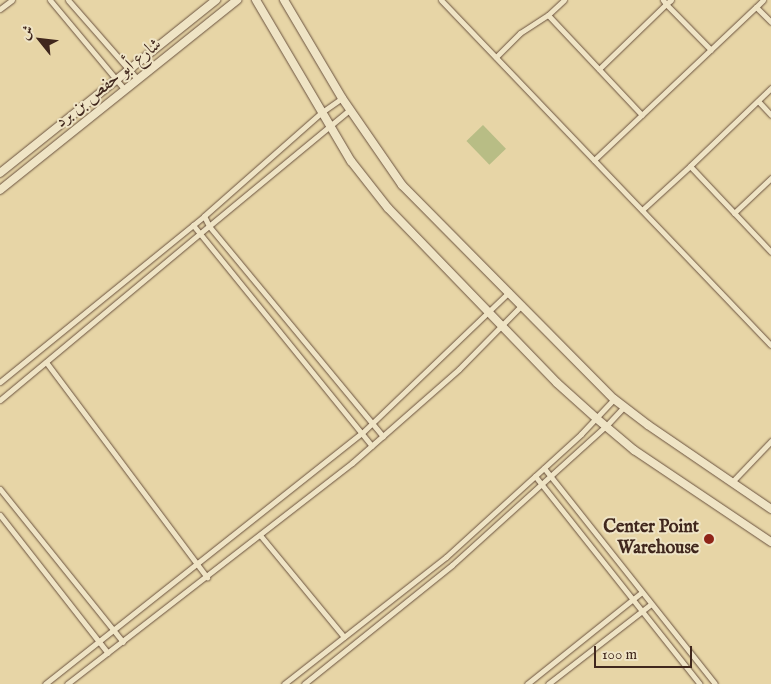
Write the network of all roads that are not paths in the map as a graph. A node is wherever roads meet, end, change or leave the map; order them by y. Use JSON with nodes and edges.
{"nodes":[{"id":1,"x":12,"y":0,"type":"edge"},
{"id":2,"x":50,"y":0,"type":"edge"},
{"id":3,"x":68,"y":0,"type":"edge"},
{"id":4,"x":216,"y":0,"type":"edge"},
{"id":5,"x":237,"y":0,"type":"edge"},
{"id":6,"x":256,"y":0,"type":"edge"},
{"id":7,"x":284,"y":0,"type":"edge"},
{"id":8,"x":564,"y":0,"type":"edge"},
{"id":9,"x":763,"y":0,"type":"edge"},
{"id":10,"x":445,"y":1,"type":"edge"},
{"id":11,"x":666,"y":1,"type":"edge"},
{"id":12,"x":756,"y":7,"type":"junction"},
{"id":13,"x":0,"y":10,"type":"edge"},
{"id":14,"x":548,"y":16,"type":"junction"},
{"id":15,"x":771,"y":22,"type":"edge"},
{"id":16,"x":711,"y":50,"type":"junction"},
{"id":17,"x":496,"y":57,"type":"junction"},
{"id":18,"x":598,"y":69,"type":"junction"},
{"id":19,"x":129,"y":70,"type":"junction"},
{"id":20,"x":117,"y":79,"type":"junction"},
{"id":21,"x":138,"y":80,"type":"junction"},
{"id":22,"x":771,"y":88,"type":"edge"},
{"id":23,"x":126,"y":90,"type":"junction"},
{"id":24,"x":342,"y":98,"type":"junction"},
{"id":25,"x":758,"y":101,"type":"junction"},
{"id":26,"x":349,"y":110,"type":"junction"},
{"id":27,"x":322,"y":112,"type":"junction"},
{"id":28,"x":771,"y":114,"type":"edge"},
{"id":29,"x":642,"y":115,"type":"junction"},
{"id":30,"x":330,"y":125,"type":"junction"},
{"id":31,"x":594,"y":160,"type":"junction"},
{"id":32,"x":690,"y":166,"type":"junction"},
{"id":33,"x":0,"y":173,"type":"edge"},
{"id":34,"x":771,"y":178,"type":"edge"},
{"id":35,"x":0,"y":190,"type":"edge"},
{"id":36,"x":642,"y":210,"type":"junction"},
{"id":37,"x":734,"y":213,"type":"junction"},
{"id":38,"x":204,"y":216,"type":"junction"},
{"id":39,"x":193,"y":225,"type":"junction"},
{"id":40,"x":209,"y":226,"type":"junction"},
{"id":41,"x":200,"y":233,"type":"junction"},
{"id":42,"x":771,"y":252,"type":"edge"},
{"id":43,"x":509,"y":292,"type":"junction"},
{"id":44,"x":522,"y":305,"type":"junction"},
{"id":45,"x":487,"y":311,"type":"junction"},
{"id":46,"x":501,"y":326,"type":"junction"},
{"id":47,"x":771,"y":345,"type":"edge"},
{"id":48,"x":46,"y":362,"type":"junction"},
{"id":49,"x":0,"y":382,"type":"edge"},
{"id":50,"x":614,"y":399,"type":"junction"},
{"id":51,"x":0,"y":400,"type":"edge"},
{"id":52,"x":624,"y":407,"type":"junction"},
{"id":53,"x":596,"y":418,"type":"junction"},
{"id":54,"x":373,"y":423,"type":"junction"},
{"id":55,"x":606,"y":426,"type":"junction"},
{"id":56,"x":362,"y":433,"type":"junction"},
{"id":57,"x":383,"y":436,"type":"junction"},
{"id":58,"x":771,"y":440,"type":"edge"},
{"id":59,"x":372,"y":446,"type":"junction"},
{"id":60,"x":544,"y":468,"type":"junction"},
{"id":61,"x":535,"y":476,"type":"junction"},
{"id":62,"x":550,"y":476,"type":"junction"},
{"id":63,"x":732,"y":482,"type":"junction"},
{"id":64,"x":542,"y":484,"type":"junction"},
{"id":65,"x":0,"y":489,"type":"edge"},
{"id":66,"x":771,"y":510,"type":"edge"},
{"id":67,"x":0,"y":515,"type":"edge"},
{"id":68,"x":260,"y":535,"type":"junction"},
{"id":69,"x":771,"y":542,"type":"edge"},
{"id":70,"x":198,"y":564,"type":"junction"},
{"id":71,"x":207,"y":577,"type":"junction"},
{"id":72,"x":642,"y":592,"type":"junction"},
{"id":73,"x":632,"y":599,"type":"junction"},
{"id":74,"x":651,"y":604,"type":"junction"},
{"id":75,"x":642,"y":610,"type":"junction"},
{"id":76,"x":115,"y":630,"type":"junction"},
{"id":77,"x":344,"y":637,"type":"junction"},
{"id":78,"x":100,"y":641,"type":"junction"},
{"id":79,"x":123,"y":642,"type":"junction"},
{"id":80,"x":108,"y":653,"type":"junction"},
{"id":81,"x":45,"y":684,"type":"edge"},
{"id":82,"x":67,"y":684,"type":"edge"},
{"id":83,"x":284,"y":684,"type":"edge"},
{"id":84,"x":304,"y":684,"type":"edge"},
{"id":85,"x":527,"y":684,"type":"edge"},
{"id":86,"x":548,"y":684,"type":"edge"},
{"id":87,"x":700,"y":684,"type":"edge"},
{"id":88,"x":715,"y":684,"type":"edge"}],
"edges":[{"from":1,"to":13,"type":"street"},
{"from":2,"to":20,"type":"street"},
{"from":3,"to":19,"type":"street"},
{"from":4,"to":19,"type":"main road","name":"شارع أبو حفص بن برد"},
{"from":5,"to":21,"type":"main road","name":"شارع أبو حفص بن برد"},
{"from":6,"to":27,"type":"main road"},
{"from":7,"to":24,"type":"main road"},
{"from":8,"to":14,"type":"street"},
{"from":9,"to":12,"type":"street"},
{"from":10,"to":17,"type":"street"},
{"from":11,"to":16,"type":"street"},
{"from":11,"to":18,"type":"street"},
{"from":12,"to":15,"type":"street"},
{"from":12,"to":16,"type":"street"},
{"from":14,"to":17,"type":"street"},
{"from":14,"to":18,"type":"street"},
{"from":16,"to":29,"type":"street"},
{"from":17,"to":31,"type":"street"},
{"from":18,"to":29,"type":"street"},
{"from":19,"to":20,"type":"main road","name":"شارع أبو حفص بن برد"},
{"from":19,"to":21,"type":"street"},
{"from":20,"to":23,"type":"street"},
{"from":20,"to":33,"type":"main road","name":"شارع أبو حفص بن برد"},
{"from":21,"to":23,"type":"main road","name":"شارع أبو حفص بن برد"},
{"from":22,"to":25,"type":"street"},
{"from":23,"to":35,"type":"main road","name":"شارع أبو حفص بن برد"},
{"from":24,"to":26,"type":"main road"},
{"from":24,"to":27,"type":"street"},
{"from":25,"to":28,"type":"street"},
{"from":25,"to":32,"type":"street"},
{"from":26,"to":30,"type":"street"},
{"from":26,"to":43,"type":"main road"},
{"from":27,"to":30,"type":"main road"},
{"from":27,"to":38,"type":"street"},
{"from":29,"to":31,"type":"street"},
{"from":30,"to":40,"type":"street"},
{"from":30,"to":45,"type":"main road"},
{"from":31,"to":36,"type":"street"},
{"from":32,"to":36,"type":"street"},
{"from":32,"to":37,"type":"street"},
{"from":34,"to":37,"type":"street"},
{"from":36,"to":47,"type":"street"},
{"from":37,"to":42,"type":"street"},
{"from":38,"to":39,"type":"street"},
{"from":38,"to":40,"type":"street"},
{"from":39,"to":41,"type":"street"},
{"from":39,"to":49,"type":"street"},
{"from":40,"to":41,"type":"street"},
{"from":40,"to":54,"type":"street"},
{"from":41,"to":48,"type":"street"},
{"from":41,"to":56,"type":"street"},
{"from":43,"to":44,"type":"main road"},
{"from":43,"to":45,"type":"street"},
{"from":44,"to":46,"type":"street"},
{"from":44,"to":50,"type":"main road"},
{"from":45,"to":46,"type":"main road"},
{"from":45,"to":54,"type":"street"},
{"from":46,"to":53,"type":"main road"},
{"from":46,"to":57,"type":"street"},
{"from":48,"to":51,"type":"street"},
{"from":48,"to":70,"type":"street"},
{"from":50,"to":52,"type":"main road"},
{"from":50,"to":53,"type":"street"},
{"from":52,"to":55,"type":"street"},
{"from":52,"to":63,"type":"main road"},
{"from":53,"to":55,"type":"main road"},
{"from":53,"to":60,"type":"street"},
{"from":54,"to":56,"type":"street"},
{"from":54,"to":57,"type":"street"},
{"from":55,"to":62,"type":"street"},
{"from":55,"to":69,"type":"main road"},
{"from":56,"to":59,"type":"street"},
{"from":56,"to":70,"type":"street"},
{"from":57,"to":59,"type":"street"},
{"from":58,"to":63,"type":"street"},
{"from":59,"to":68,"type":"street"},
{"from":60,"to":61,"type":"street"},
{"from":60,"to":62,"type":"street"},
{"from":61,"to":64,"type":"street"},
{"from":61,"to":77,"type":"street"},
{"from":62,"to":64,"type":"street"},
{"from":62,"to":72,"type":"street"},
{"from":63,"to":66,"type":"main road"},
{"from":64,"to":73,"type":"street"},
{"from":64,"to":84,"type":"street"},
{"from":65,"to":76,"type":"street"},
{"from":67,"to":78,"type":"street"},
{"from":68,"to":71,"type":"street"},
{"from":68,"to":77,"type":"street"},
{"from":70,"to":71,"type":"street"},
{"from":70,"to":76,"type":"street"},
{"from":71,"to":79,"type":"street"},
{"from":72,"to":73,"type":"street"},
{"from":72,"to":74,"type":"street"},
{"from":73,"to":75,"type":"street"},
{"from":73,"to":85,"type":"street"},
{"from":74,"to":75,"type":"street"},
{"from":74,"to":88,"type":"street"},
{"from":75,"to":86,"type":"street"},
{"from":75,"to":87,"type":"street"},
{"from":76,"to":78,"type":"street"},
{"from":76,"to":79,"type":"street"},
{"from":77,"to":83,"type":"street"},
{"from":78,"to":80,"type":"street"},
{"from":78,"to":81,"type":"street"},
{"from":79,"to":80,"type":"street"},
{"from":80,"to":82,"type":"street"}]}
